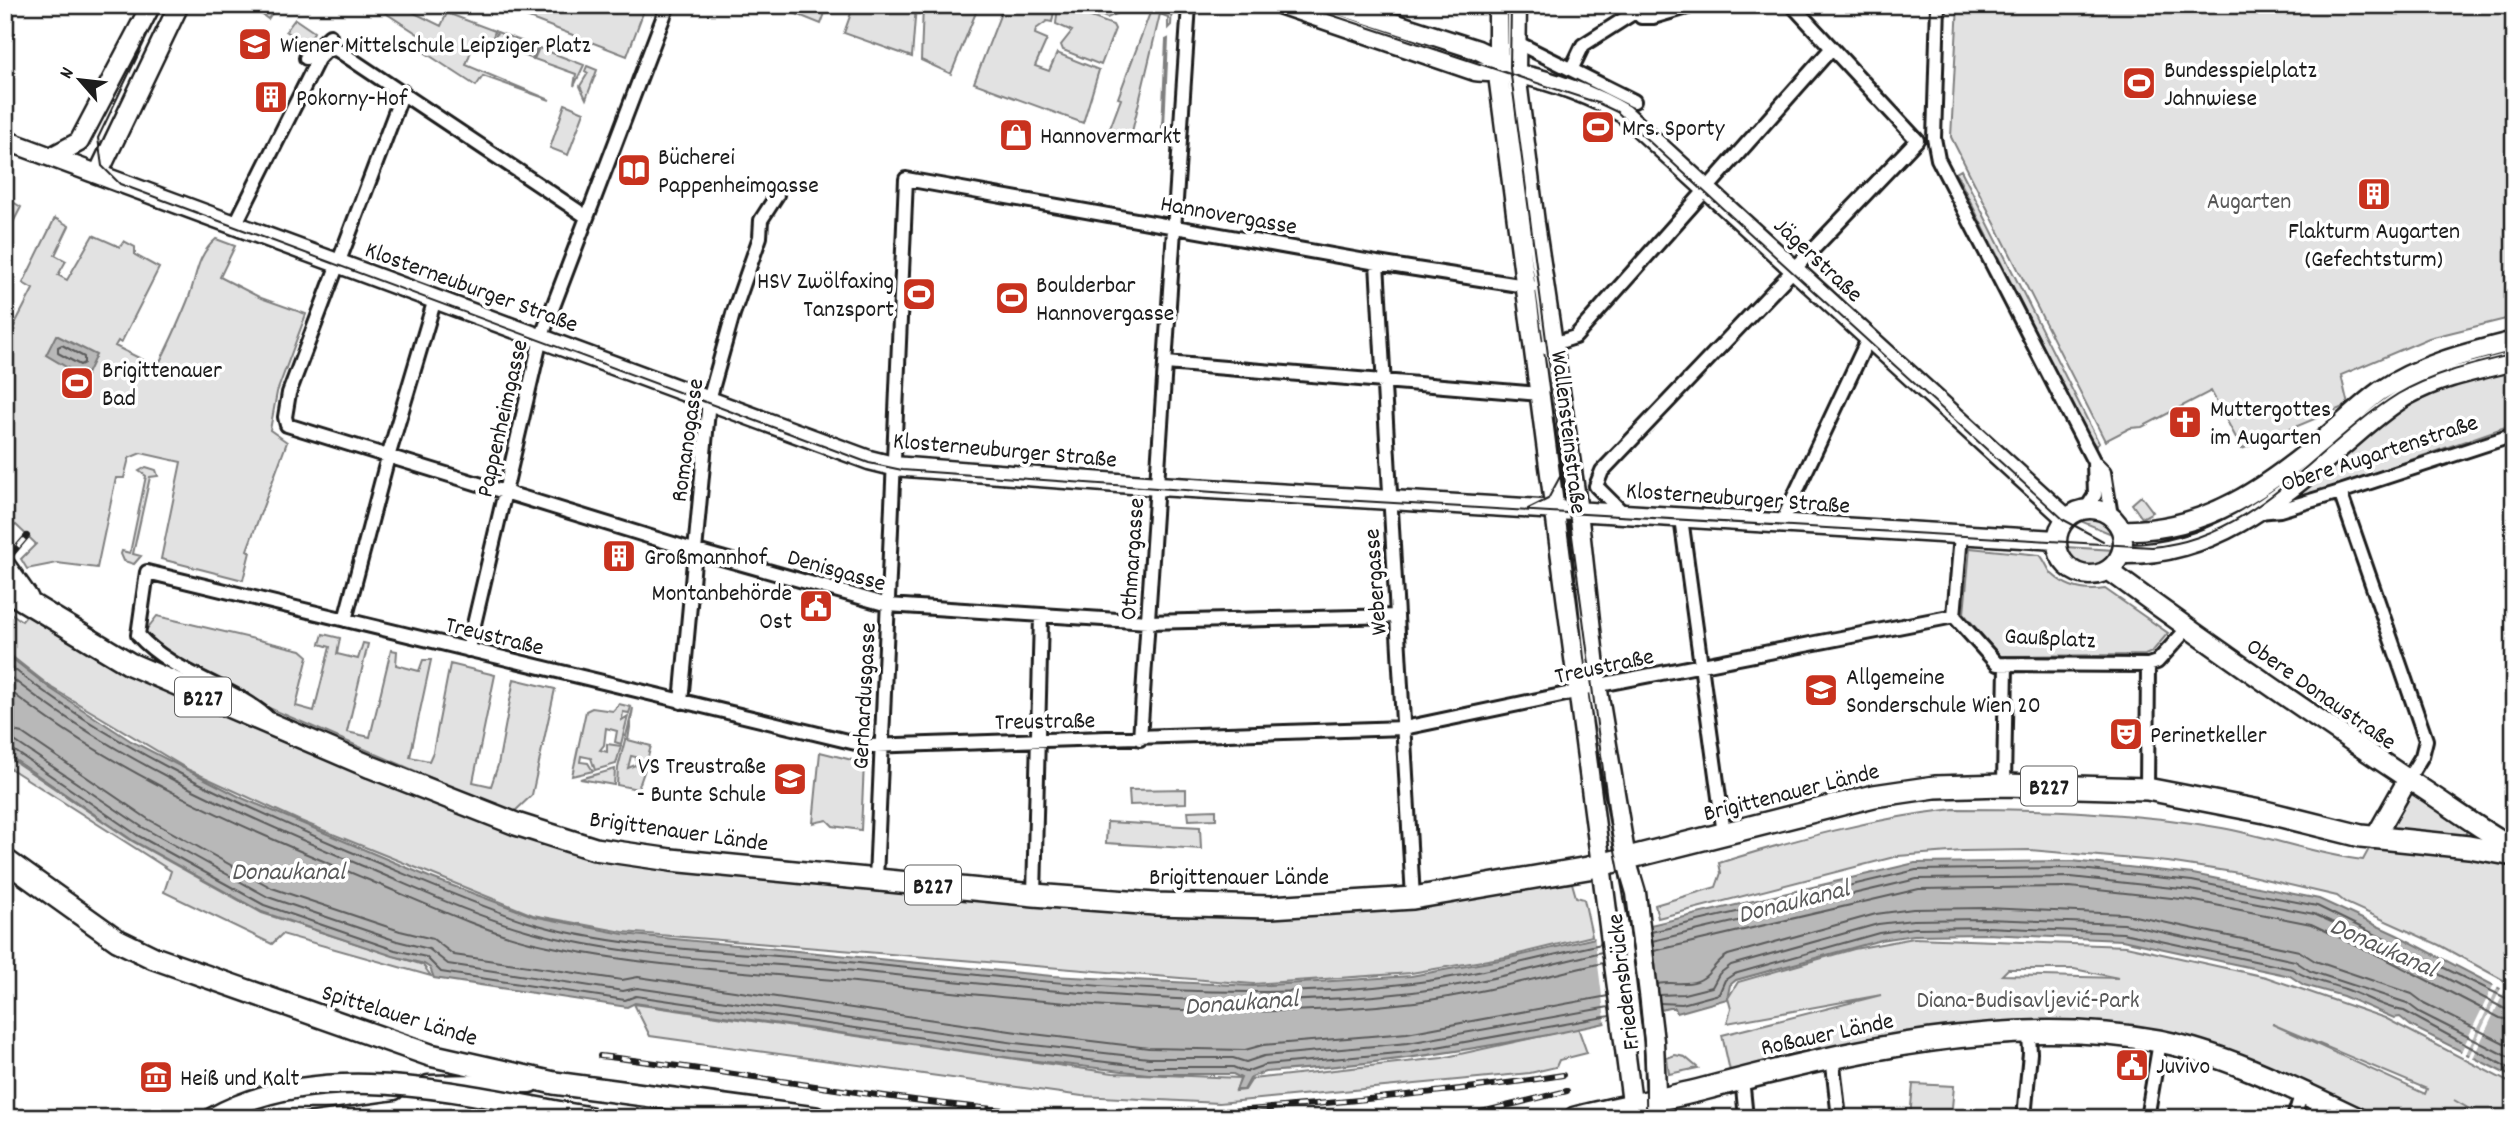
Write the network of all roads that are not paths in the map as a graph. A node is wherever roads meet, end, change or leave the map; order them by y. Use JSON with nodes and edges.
{"nodes":[{"id":1,"x":151,"y":5,"type":"edge"},
{"id":2,"x":179,"y":5,"type":"edge"},
{"id":3,"x":668,"y":5,"type":"edge"},
{"id":4,"x":1189,"y":5,"type":"edge"},
{"id":5,"x":1282,"y":5,"type":"edge"},
{"id":6,"x":1498,"y":5,"type":"edge"},
{"id":7,"x":1517,"y":5,"type":"edge"},
{"id":8,"x":1525,"y":5,"type":"edge"},
{"id":9,"x":1694,"y":5,"type":"edge"},
{"id":10,"x":1791,"y":5,"type":"edge"},
{"id":11,"x":1938,"y":5,"type":"edge"},
{"id":12,"x":1334,"y":11,"type":"edge"},
{"id":13,"x":1636,"y":11,"type":"edge"},
{"id":14,"x":330,"y":36,"type":"dead end"},
{"id":15,"x":1831,"y":48,"type":"junction"},
{"id":16,"x":1536,"y":51,"type":"junction"},
{"id":17,"x":306,"y":58,"type":"dead end"},
{"id":18,"x":1497,"y":67,"type":"junction"},
{"id":19,"x":1572,"y":68,"type":"junction"},
{"id":20,"x":1525,"y":74,"type":"junction"},
{"id":21,"x":403,"y":92,"type":"junction"},
{"id":22,"x":1634,"y":101,"type":"dead end"},
{"id":23,"x":84,"y":133,"type":"junction"},
{"id":24,"x":5,"y":140,"type":"edge"},
{"id":25,"x":51,"y":157,"type":"junction"},
{"id":26,"x":94,"y":172,"type":"junction"},
{"id":27,"x":906,"y":179,"type":"joint"},
{"id":28,"x":1707,"y":189,"type":"junction"},
{"id":29,"x":777,"y":195,"type":"dead end"},
{"id":30,"x":587,"y":217,"type":"junction"},
{"id":31,"x":235,"y":225,"type":"junction"},
{"id":32,"x":1175,"y":225,"type":"junction"},
{"id":33,"x":339,"y":263,"type":"junction"},
{"id":34,"x":1377,"y":263,"type":"junction"},
{"id":35,"x":1794,"y":269,"type":"junction"},
{"id":36,"x":1536,"y":286,"type":"junction"},
{"id":37,"x":435,"y":299,"type":"junction"},
{"id":38,"x":1869,"y":337,"type":"junction"},
{"id":39,"x":541,"y":338,"type":"junction"},
{"id":40,"x":2514,"y":341,"type":"edge"},
{"id":41,"x":1553,"y":344,"type":"junction"},
{"id":42,"x":1535,"y":350,"type":"junction"},
{"id":43,"x":2514,"y":360,"type":"edge"},
{"id":44,"x":1166,"y":363,"type":"junction"},
{"id":45,"x":1383,"y":380,"type":"junction"},
{"id":46,"x":1540,"y":394,"type":"junction"},
{"id":47,"x":709,"y":400,"type":"junction"},
{"id":48,"x":2514,"y":435,"type":"edge"},
{"id":49,"x":388,"y":457,"type":"junction"},
{"id":50,"x":2094,"y":462,"type":"junction"},
{"id":51,"x":893,"y":466,"type":"junction"},
{"id":52,"x":1158,"y":486,"type":"junction"},
{"id":53,"x":505,"y":491,"type":"junction"},
{"id":54,"x":2340,"y":492,"type":"junction"},
{"id":55,"x":1389,"y":501,"type":"junction"},
{"id":56,"x":2086,"y":509,"type":"junction"},
{"id":57,"x":1555,"y":510,"type":"junction"},
{"id":58,"x":1578,"y":511,"type":"junction"},
{"id":59,"x":2259,"y":512,"type":"junction"},
{"id":60,"x":1624,"y":514,"type":"junction"},
{"id":61,"x":1681,"y":518,"type":"junction"},
{"id":62,"x":2066,"y":518,"type":"junction"},
{"id":63,"x":2116,"y":523,"type":"junction"},
{"id":64,"x":1781,"y":524,"type":"junction"},
{"id":65,"x":1961,"y":535,"type":"junction"},
{"id":66,"x":2056,"y":540,"type":"junction"},
{"id":67,"x":693,"y":550,"type":"junction"},
{"id":68,"x":2121,"y":554,"type":"junction"},
{"id":69,"x":5,"y":567,"type":"edge"},
{"id":70,"x":2108,"y":570,"type":"junction"},
{"id":71,"x":5,"y":589,"type":"edge"},
{"id":72,"x":888,"y":606,"type":"junction"},
{"id":73,"x":40,"y":612,"type":"junction"},
{"id":74,"x":1398,"y":615,"type":"junction"},
{"id":75,"x":1041,"y":616,"type":"junction"},
{"id":76,"x":1954,"y":616,"type":"junction"},
{"id":77,"x":345,"y":620,"type":"junction"},
{"id":78,"x":1147,"y":621,"type":"junction"},
{"id":79,"x":2187,"y":629,"type":"junction"},
{"id":80,"x":468,"y":650,"type":"junction"},
{"id":81,"x":2006,"y":664,"type":"junction"},
{"id":82,"x":2148,"y":665,"type":"junction"},
{"id":83,"x":1702,"y":667,"type":"junction"},
{"id":84,"x":1588,"y":687,"type":"junction"},
{"id":85,"x":681,"y":702,"type":"junction"},
{"id":86,"x":277,"y":725,"type":"junction"},
{"id":87,"x":1404,"y":727,"type":"junction"},
{"id":88,"x":1140,"y":739,"type":"junction"},
{"id":89,"x":1039,"y":740,"type":"junction"},
{"id":90,"x":881,"y":746,"type":"junction"},
{"id":91,"x":2407,"y":779,"type":"junction"},
{"id":92,"x":2004,"y":785,"type":"junction"},
{"id":93,"x":2147,"y":789,"type":"junction"},
{"id":94,"x":1724,"y":834,"type":"junction"},
{"id":95,"x":2374,"y":839,"type":"junction"},
{"id":96,"x":2514,"y":848,"type":"edge"},
{"id":97,"x":2514,"y":855,"type":"edge"},
{"id":98,"x":1626,"y":859,"type":"junction"},
{"id":99,"x":5,"y":860,"type":"edge"},
{"id":100,"x":1603,"y":864,"type":"junction"},
{"id":101,"x":876,"y":879,"type":"junction"},
{"id":102,"x":1034,"y":895,"type":"junction"},
{"id":103,"x":1413,"y":898,"type":"junction"},
{"id":104,"x":2029,"y":1034,"type":"junction"},
{"id":105,"x":2160,"y":1042,"type":"junction"},
{"id":106,"x":1832,"y":1056,"type":"junction"},
{"id":107,"x":1742,"y":1078,"type":"junction"},
{"id":108,"x":554,"y":1083,"type":"junction"},
{"id":109,"x":2302,"y":1092,"type":"junction"},
{"id":110,"x":1657,"y":1109,"type":"edge"},
{"id":111,"x":1633,"y":1111,"type":"edge"},
{"id":112,"x":781,"y":1116,"type":"edge"},
{"id":113,"x":595,"y":1117,"type":"edge"},
{"id":114,"x":211,"y":1118,"type":"edge"},
{"id":115,"x":250,"y":1118,"type":"edge"},
{"id":116,"x":815,"y":1118,"type":"edge"},
{"id":117,"x":1575,"y":1118,"type":"edge"},
{"id":118,"x":1746,"y":1118,"type":"edge"},
{"id":119,"x":1839,"y":1118,"type":"edge"},
{"id":120,"x":2024,"y":1118,"type":"edge"},
{"id":121,"x":2147,"y":1118,"type":"edge"},
{"id":122,"x":2294,"y":1118,"type":"edge"},
{"id":123,"x":2356,"y":1118,"type":"edge"}],
"edges":[{"from":1,"to":23,"type":"main road"},
{"from":2,"to":26,"type":"main road"},
{"from":3,"to":30,"type":"street","name":"Pappenheimgasse"},
{"from":4,"to":32,"type":"street","name":"Othmargasse"},
{"from":5,"to":12,"type":"main road","name":"Jägerstraße"},
{"from":6,"to":18,"type":"main road","name":"Wallensteinstraße"},
{"from":7,"to":20,"type":"main road","name":"Wallensteinstraße"},
{"from":8,"to":16,"type":"street"},
{"from":9,"to":13,"type":"street"},
{"from":10,"to":15,"type":"street"},
{"from":11,"to":50,"type":"street"},
{"from":12,"to":18,"type":"main road","name":"Jägerstraße"},
{"from":13,"to":19,"type":"street"},
{"from":14,"to":17,"type":"street"},
{"from":15,"to":28,"type":"street"},
{"from":15,"to":35,"type":"street"},
{"from":16,"to":19,"type":"street"},
{"from":16,"to":20,"type":"street"},
{"from":18,"to":20,"type":"main road","name":"Jägerstraße"},
{"from":18,"to":36,"type":"main road","name":"Wallensteinstraße"},
{"from":19,"to":22,"type":"street"},
{"from":20,"to":28,"type":"main road","name":"Jägerstraße"},
{"from":20,"to":36,"type":"main road","name":"Wallensteinstraße"},
{"from":21,"to":30,"type":"street"},
{"from":21,"to":31,"type":"street"},
{"from":21,"to":33,"type":"street"},
{"from":23,"to":25,"type":"main road"},
{"from":23,"to":26,"type":"main road"},
{"from":24,"to":25,"type":"main road","name":"Klosterneuburger Straße"},
{"from":25,"to":26,"type":"main road","name":"Klosterneuburger Straße"},
{"from":26,"to":31,"type":"main road","name":"Klosterneuburger Straße"},
{"from":27,"to":32,"type":"street","name":"Hannovergasse"},
{"from":27,"to":51,"type":"street","name":"Gerhardusgasse"},
{"from":28,"to":35,"type":"main road","name":"Jägerstraße"},
{"from":28,"to":41,"type":"street"},
{"from":29,"to":47,"type":"street","name":"Romanogasse"},
{"from":30,"to":39,"type":"street","name":"Pappenheimgasse"},
{"from":31,"to":33,"type":"main road","name":"Klosterneuburger Straße"},
{"from":32,"to":34,"type":"street","name":"Hannovergasse"},
{"from":32,"to":44,"type":"street","name":"Othmargasse"},
{"from":33,"to":37,"type":"main road","name":"Klosterneuburger Straße"},
{"from":33,"to":49,"type":"street","name":"Denisgasse"},
{"from":34,"to":36,"type":"street","name":"Hannovergasse"},
{"from":34,"to":45,"type":"street","name":"Webergasse"},
{"from":35,"to":38,"type":"main road","name":"Jägerstraße"},
{"from":35,"to":60,"type":"street"},
{"from":36,"to":41,"type":"main road","name":"Wallensteinstraße"},
{"from":36,"to":42,"type":"main road","name":"Wallensteinstraße"},
{"from":37,"to":39,"type":"main road","name":"Klosterneuburger Straße"},
{"from":37,"to":49,"type":"street"},
{"from":38,"to":62,"type":"main road","name":"Jägerstraße"},
{"from":38,"to":64,"type":"street"},
{"from":39,"to":47,"type":"main road","name":"Klosterneuburger Straße"},
{"from":39,"to":53,"type":"street","name":"Pappenheimgasse"},
{"from":40,"to":63,"type":"main road","name":"Obere Augartenstraße"},
{"from":41,"to":42,"type":"street"},
{"from":41,"to":58,"type":"main road","name":"Wallensteinstraße"},
{"from":42,"to":46,"type":"main road","name":"Wallensteinstraße"},
{"from":43,"to":59,"type":"main road","name":"Obere Augartenstraße"},
{"from":44,"to":45,"type":"street"},
{"from":44,"to":52,"type":"street","name":"Othmargasse"},
{"from":45,"to":46,"type":"street"},
{"from":45,"to":55,"type":"street","name":"Webergasse"},
{"from":46,"to":57,"type":"main road","name":"Wallensteinstraße"},
{"from":47,"to":51,"type":"main road","name":"Klosterneuburger Straße"},
{"from":47,"to":67,"type":"street","name":"Romanogasse"},
{"from":48,"to":54,"type":"street","name":"Obere Augartenstraße"},
{"from":49,"to":53,"type":"street","name":"Denisgasse"},
{"from":49,"to":77,"type":"street"},
{"from":50,"to":56,"type":"street"},
{"from":50,"to":63,"type":"street"},
{"from":51,"to":52,"type":"main road","name":"Klosterneuburger Straße"},
{"from":51,"to":72,"type":"street","name":"Gerhardusgasse"},
{"from":52,"to":55,"type":"main road","name":"Klosterneuburger Straße"},
{"from":52,"to":78,"type":"street","name":"Othmargasse"},
{"from":53,"to":67,"type":"street","name":"Denisgasse"},
{"from":53,"to":80,"type":"street","name":"Pappenheimgasse"},
{"from":54,"to":59,"type":"street","name":"Obere Augartenstraße"},
{"from":54,"to":91,"type":"street"},
{"from":55,"to":57,"type":"main road","name":"Klosterneuburger Straße"},
{"from":55,"to":74,"type":"street","name":"Webergasse"},
{"from":56,"to":62,"type":"main road"},
{"from":56,"to":63,"type":"main road"},
{"from":57,"to":58,"type":"main road","name":"Klosterneuburger Straße"},
{"from":57,"to":84,"type":"main road","name":"Wallensteinstraße"},
{"from":58,"to":60,"type":"main road","name":"Klosterneuburger Straße"},
{"from":58,"to":84,"type":"main road","name":"Wallensteinstraße"},
{"from":59,"to":68,"type":"main road","name":"Obere Augartenstraße"},
{"from":60,"to":61,"type":"main road","name":"Klosterneuburger Straße"},
{"from":61,"to":64,"type":"main road","name":"Klosterneuburger Straße"},
{"from":61,"to":83,"type":"street"},
{"from":62,"to":66,"type":"main road"},
{"from":63,"to":68,"type":"main road"},
{"from":64,"to":65,"type":"main road","name":"Klosterneuburger Straße"},
{"from":65,"to":66,"type":"main road","name":"Klosterneuburger Straße"},
{"from":65,"to":76,"type":"street"},
{"from":66,"to":70,"type":"main road"},
{"from":67,"to":72,"type":"street","name":"Denisgasse"},
{"from":67,"to":85,"type":"street","name":"Romanogasse"},
{"from":68,"to":70,"type":"main road"},
{"from":69,"to":73,"type":"main road"},
{"from":70,"to":79,"type":"main road","name":"Obere Donaustraße"},
{"from":71,"to":73,"type":"main road","name":"Brigittenauer Lände","number":"B227"},
{"from":72,"to":75,"type":"street","name":"Denisgasse"},
{"from":72,"to":90,"type":"street","name":"Gerhardusgasse"},
{"from":73,"to":86,"type":"main road","name":"Brigittenauer Lände","number":"B227"},
{"from":74,"to":78,"type":"street","name":"Denisgasse"},
{"from":74,"to":87,"type":"street","name":"Webergasse"},
{"from":75,"to":78,"type":"street","name":"Denisgasse"},
{"from":75,"to":89,"type":"street"},
{"from":76,"to":81,"type":"street","name":"Gaußplatz"},
{"from":76,"to":83,"type":"street","name":"Treustraße"},
{"from":77,"to":80,"type":"street","name":"Treustraße"},
{"from":77,"to":86,"type":"street","name":"Treustraße"},
{"from":78,"to":88,"type":"street","name":"Othmargasse"},
{"from":79,"to":82,"type":"street"},
{"from":79,"to":91,"type":"main road","name":"Obere Donaustraße"},
{"from":80,"to":85,"type":"street","name":"Treustraße"},
{"from":81,"to":82,"type":"street","name":"Gaußplatz"},
{"from":81,"to":92,"type":"street"},
{"from":82,"to":93,"type":"street"},
{"from":83,"to":84,"type":"street","name":"Treustraße"},
{"from":83,"to":94,"type":"street"},
{"from":84,"to":87,"type":"street","name":"Treustraße"},
{"from":84,"to":98,"type":"main road","name":"Wallensteinstraße"},
{"from":84,"to":100,"type":"main road","name":"Wallensteinstraße"},
{"from":85,"to":90,"type":"street","name":"Treustraße"},
{"from":86,"to":101,"type":"main road","name":"Brigittenauer Lände","number":"B227"},
{"from":87,"to":88,"type":"street","name":"Treustraße"},
{"from":87,"to":103,"type":"street","name":"Webergasse"},
{"from":88,"to":89,"type":"street","name":"Treustraße"},
{"from":89,"to":90,"type":"street","name":"Treustraße"},
{"from":89,"to":102,"type":"street"},
{"from":90,"to":101,"type":"street","name":"Gerhardusgasse"},
{"from":91,"to":95,"type":"main road"},
{"from":91,"to":96,"type":"main road","name":"Obere Donaustraße"},
{"from":92,"to":93,"type":"main road","name":"Brigittenauer Lände","number":"B227"},
{"from":92,"to":94,"type":"main road","name":"Brigittenauer Lände","number":"B227"},
{"from":93,"to":95,"type":"main road","name":"Brigittenauer Lände","number":"B227"},
{"from":94,"to":98,"type":"main road","name":"Brigittenauer Lände","number":"B227"},
{"from":95,"to":97,"type":"main road","name":"Brigittenauer Lände","number":"B227"},
{"from":98,"to":100,"type":"main road","name":"Brigittenauer Lände","number":"B227"},
{"from":98,"to":110,"type":"main road","name":"Friedensbrücke"},
{"from":99,"to":108,"type":"main road","name":"Spittelauer Lände"},
{"from":100,"to":103,"type":"main road","name":"Brigittenauer Lände","number":"B227"},
{"from":100,"to":111,"type":"main road","name":"Friedensbrücke"},
{"from":101,"to":102,"type":"main road","name":"Brigittenauer Lände","number":"B227"},
{"from":102,"to":103,"type":"main road","name":"Brigittenauer Lände","number":"B227"},
{"from":104,"to":105,"type":"main road","name":"Roßauer Lände"},
{"from":104,"to":106,"type":"main road","name":"Roßauer Lände"},
{"from":104,"to":120,"type":"street"},
{"from":105,"to":109,"type":"main road","name":"Roßauer Lände"},
{"from":105,"to":121,"type":"street"},
{"from":106,"to":107,"type":"main road","name":"Roßauer Lände"},
{"from":106,"to":119,"type":"street"},
{"from":107,"to":110,"type":"main road","name":"Roßauer Lände"},
{"from":107,"to":118,"type":"street"},
{"from":108,"to":112,"type":"main road","name":"Spittelauer Lände"},
{"from":108,"to":115,"type":"main road"},
{"from":109,"to":122,"type":"street"},
{"from":109,"to":123,"type":"main road","name":"Roßauer Lände"},
{"from":110,"to":111,"type":"main road","name":"Roßauer Lände"},
{"from":111,"to":117,"type":"main road"},
{"from":112,"to":116,"type":"main road","name":"Spittelauer Lände"},
{"from":113,"to":114,"type":"main road","bridge":true}]}
